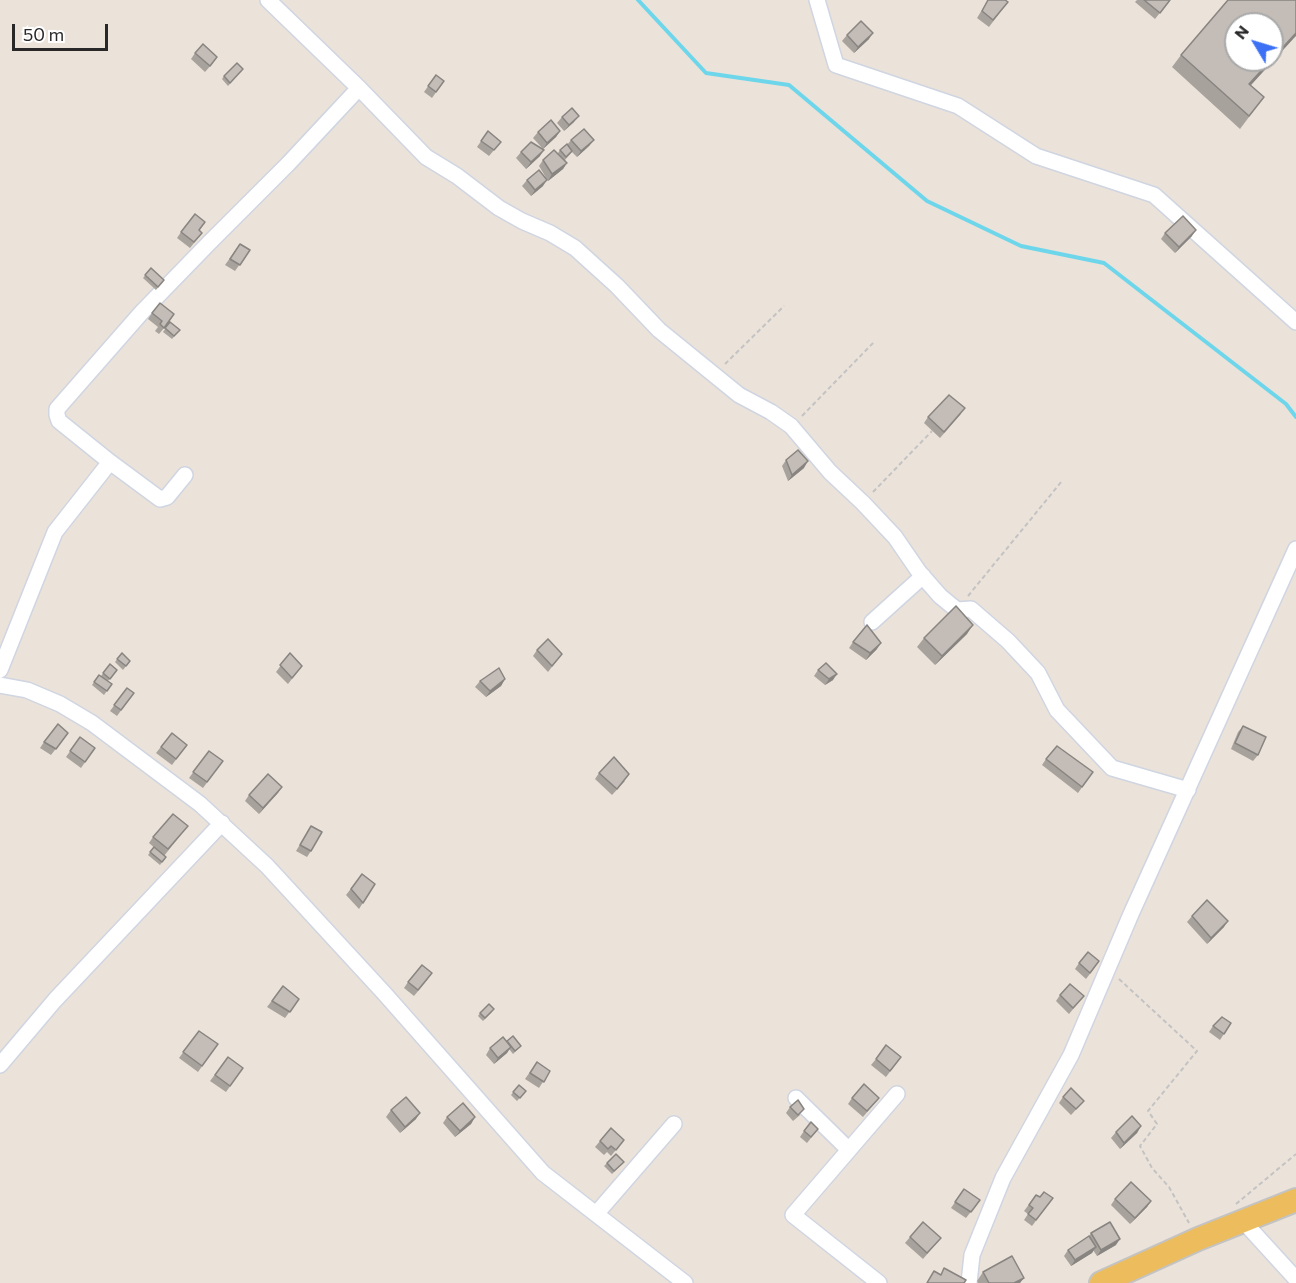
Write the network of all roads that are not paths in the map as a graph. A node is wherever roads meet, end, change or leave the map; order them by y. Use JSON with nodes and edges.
{"nodes":[{"id":1,"x":268,"y":0,"type":"edge"},
{"id":2,"x":817,"y":0,"type":"edge"},
{"id":3,"x":359,"y":88,"type":"junction"},
{"id":4,"x":1296,"y":322,"type":"edge"},
{"id":5,"x":110,"y":462,"type":"junction"},
{"id":6,"x":185,"y":475,"type":"dead end"},
{"id":7,"x":1296,"y":549,"type":"edge"},
{"id":8,"x":923,"y":576,"type":"junction"},
{"id":9,"x":872,"y":622,"type":"dead end"},
{"id":10,"x":0,"y":670,"type":"edge"},
{"id":11,"x":0,"y":685,"type":"edge"},
{"id":12,"x":1188,"y":790,"type":"junction"},
{"id":13,"x":222,"y":823,"type":"junction"},
{"id":14,"x":0,"y":1065,"type":"edge"},
{"id":15,"x":897,"y":1094,"type":"dead end"},
{"id":16,"x":796,"y":1098,"type":"edge"},
{"id":17,"x":674,"y":1124,"type":"dead end"},
{"id":18,"x":848,"y":1149,"type":"junction"},
{"id":19,"x":1296,"y":1200,"type":"edge"},
{"id":20,"x":1239,"y":1212,"type":"junction"},
{"id":21,"x":596,"y":1214,"type":"junction"},
{"id":22,"x":1296,"y":1279,"type":"edge"},
{"id":23,"x":685,"y":1283,"type":"edge"},
{"id":24,"x":879,"y":1283,"type":"edge"},
{"id":25,"x":969,"y":1283,"type":"edge"},
{"id":26,"x":1101,"y":1283,"type":"edge"}],
"edges":[{"from":1,"to":3,"type":"street"},
{"from":2,"to":4,"type":"street"},
{"from":3,"to":5,"type":"street"},
{"from":3,"to":8,"type":"street"},
{"from":5,"to":6,"type":"street"},
{"from":5,"to":10,"type":"street"},
{"from":7,"to":12,"type":"street"},
{"from":8,"to":9,"type":"street"},
{"from":8,"to":12,"type":"street"},
{"from":11,"to":13,"type":"street"},
{"from":12,"to":25,"type":"street"},
{"from":13,"to":14,"type":"street"},
{"from":13,"to":21,"type":"street"},
{"from":15,"to":18,"type":"street"},
{"from":16,"to":18,"type":"street"},
{"from":17,"to":21,"type":"street"},
{"from":18,"to":24,"type":"street"},
{"from":19,"to":20,"type":"main road"},
{"from":20,"to":22,"type":"street"},
{"from":20,"to":26,"type":"main road"},
{"from":21,"to":23,"type":"street"}]}
